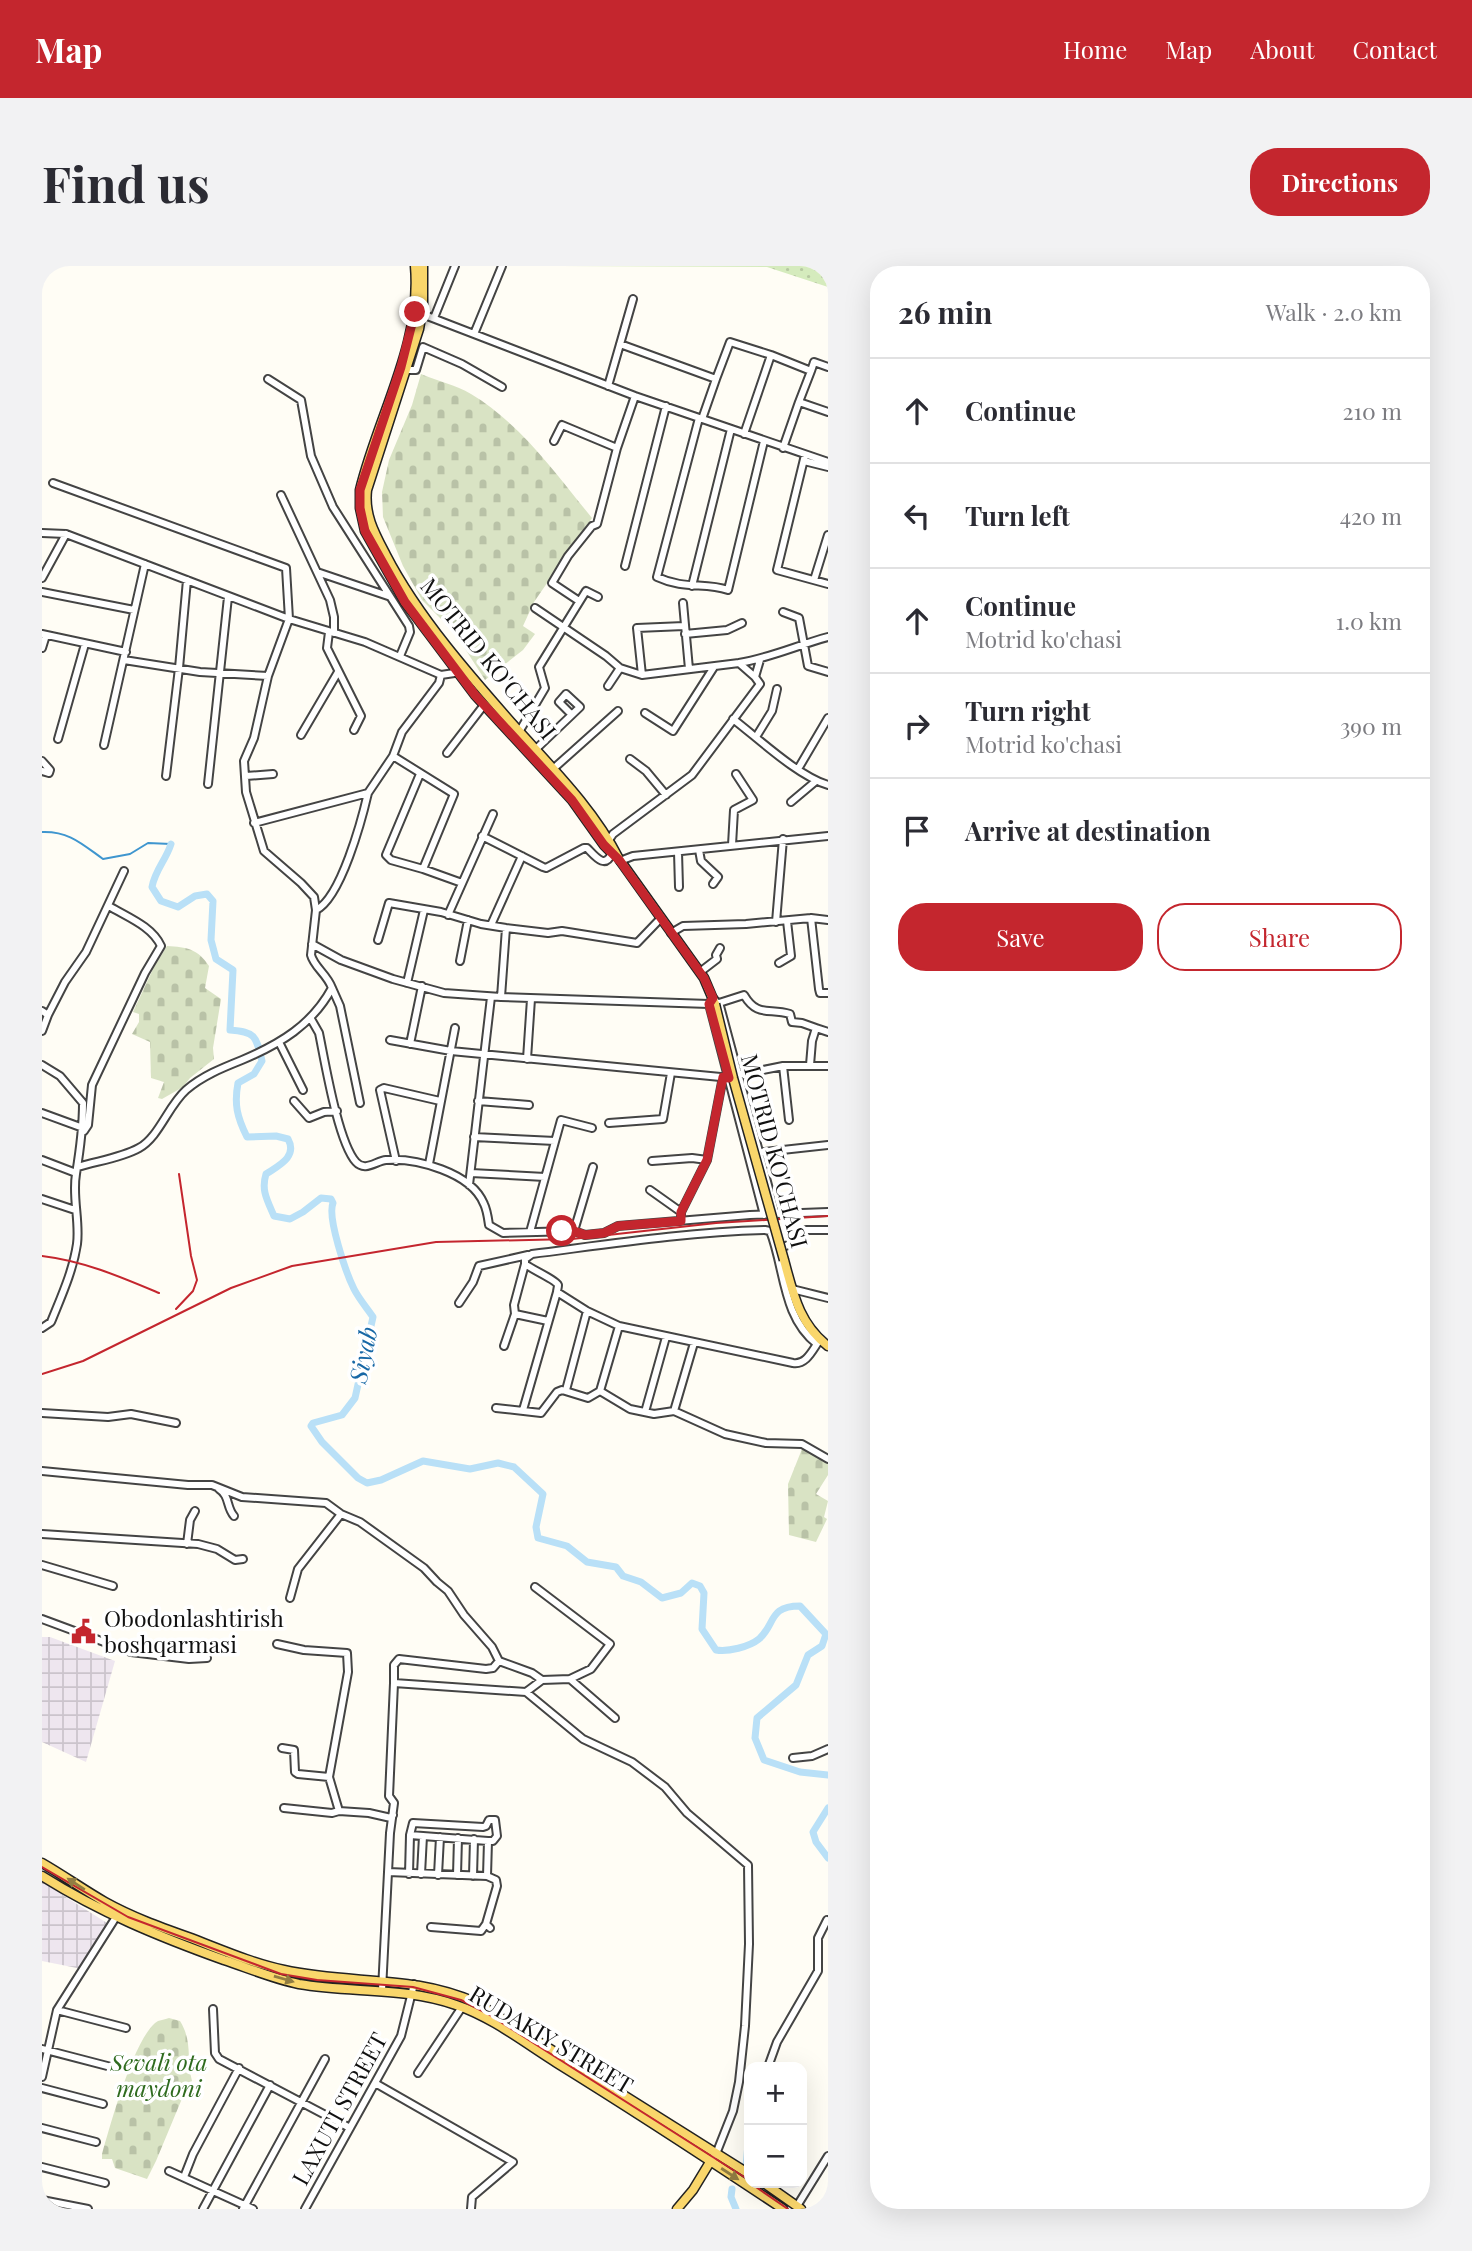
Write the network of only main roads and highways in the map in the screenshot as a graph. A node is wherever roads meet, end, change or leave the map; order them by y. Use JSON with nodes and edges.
{"nodes":[{"id":1,"x":415,"y":266,"type":"edge"},
{"id":2,"x":423,"y":266,"type":"edge"},
{"id":3,"x":462,"y":671,"type":"junction"},
{"id":4,"x":617,"y":858,"type":"junction"},
{"id":5,"x":828,"y":1346,"type":"edge"},
{"id":6,"x":42,"y":1863,"type":"edge"},
{"id":7,"x":42,"y":1876,"type":"edge"},
{"id":8,"x":232,"y":1958,"type":"junction"},
{"id":9,"x":412,"y":1988,"type":"junction"},
{"id":10,"x":710,"y":2162,"type":"junction"},
{"id":11,"x":744,"y":2171,"type":"edge"},
{"id":12,"x":771,"y":2188,"type":"edge"},
{"id":13,"x":799,"y":2207,"type":"edge"},
{"id":14,"x":677,"y":2209,"type":"edge"},
{"id":15,"x":783,"y":2209,"type":"edge"}],
"edges":[{"from":1,"to":3,"type":"main road","name":"MOTRID KO'CHASI"},
{"from":2,"to":3,"type":"main road","name":"MOTRID KO'CHASI"},
{"from":3,"to":4,"type":"main road","name":"MOTRID KO'CHASI"},
{"from":3,"to":4,"type":"main road","name":"MOTRID KO'CHASI"},
{"from":4,"to":5,"type":"main road","name":"MOTRID KO'CHASI","bridge":true},
{"from":8,"to":6,"type":"main road","name":"RUDAKIY STREET","one_way":true},
{"from":7,"to":8,"type":"main road","name":"RUDAKIY STREET"},
{"from":8,"to":9,"type":"main road","name":"RUDAKIY STREET"},
{"from":8,"to":9,"type":"main road","name":"RUDAKIY STREET","one_way":true},
{"from":9,"to":10,"type":"main road","name":"RUDAKIY STREET"},
{"from":9,"to":11,"type":"main road","name":"RUDAKIY STREET"},
{"from":10,"to":14,"type":"main road"},
{"from":10,"to":15,"type":"main road","name":"RUDAKIY STREET","one_way":true},
{"from":12,"to":13,"type":"main road"}]}
